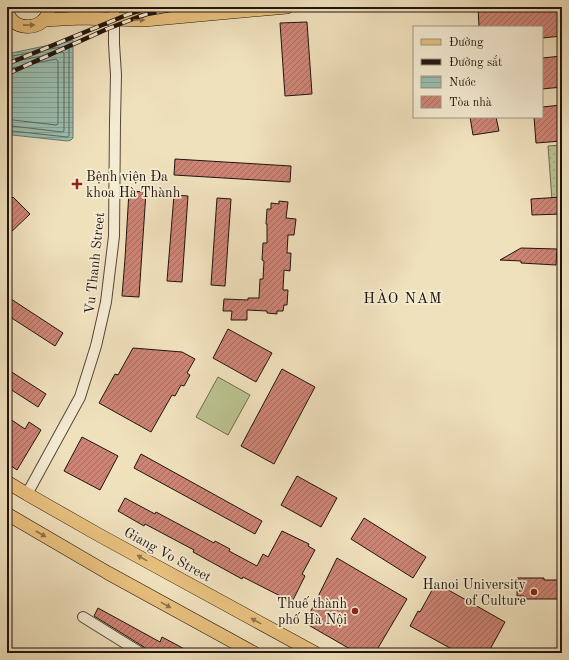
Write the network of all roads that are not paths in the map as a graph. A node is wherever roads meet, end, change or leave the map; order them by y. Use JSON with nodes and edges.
{"nodes":[{"id":1,"x":7,"y":7,"type":"edge"},
{"id":2,"x":48,"y":7,"type":"edge"},
{"id":3,"x":286,"y":7,"type":"edge"},
{"id":4,"x":81,"y":13,"type":"edge"},
{"id":5,"x":114,"y":13,"type":"edge"},
{"id":6,"x":44,"y":20,"type":"junction"},
{"id":7,"x":10,"y":22,"type":"edge"},
{"id":8,"x":7,"y":482,"type":"edge"},
{"id":9,"x":27,"y":494,"type":"junction"},
{"id":10,"x":7,"y":514,"type":"edge"},
{"id":11,"x":83,"y":618,"type":"dead end"},
{"id":12,"x":141,"y":653,"type":"edge"},
{"id":13,"x":254,"y":653,"type":"edge"},
{"id":14,"x":315,"y":653,"type":"edge"}],
"edges":[{"from":1,"to":7,"type":"main road"},
{"from":2,"to":6,"type":"main road"},
{"from":5,"to":3,"type":"main road","one_way":true},
{"from":4,"to":5,"type":"main road"},
{"from":4,"to":6,"type":"main road"},
{"from":5,"to":9,"type":"street","name":"Vu Thanh Street"},
{"from":7,"to":6,"type":"main road","one_way":true},
{"from":8,"to":9,"type":"main road","name":"Giang Vo Street"},
{"from":14,"to":9,"type":"main road","name":"Giang Vo Street","one_way":true},
{"from":10,"to":13,"type":"main road","one_way":true},
{"from":11,"to":12,"type":"street"}]}
